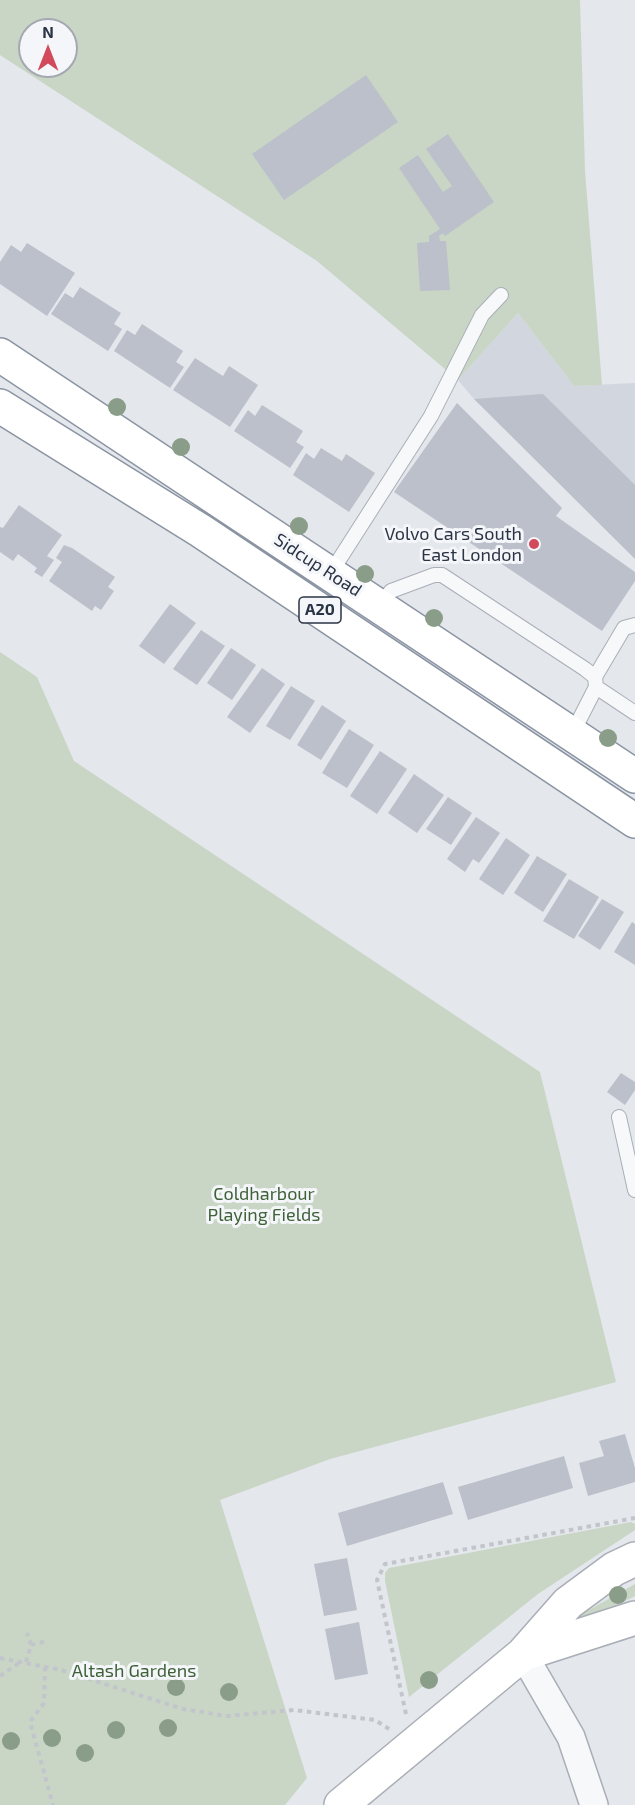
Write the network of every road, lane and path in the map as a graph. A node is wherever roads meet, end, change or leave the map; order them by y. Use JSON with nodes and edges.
{"nodes":[{"id":1,"x":501,"y":295,"type":"dead end"},
{"id":2,"x":0,"y":355,"type":"edge"},
{"id":3,"x":0,"y":406,"type":"edge"},
{"id":4,"x":330,"y":574,"type":"junction"},
{"id":5,"x":388,"y":610,"type":"junction"},
{"id":6,"x":635,"y":625,"type":"edge"},
{"id":7,"x":596,"y":682,"type":"junction"},
{"id":8,"x":635,"y":713,"type":"edge"},
{"id":9,"x":572,"y":734,"type":"junction"},
{"id":10,"x":635,"y":776,"type":"edge"},
{"id":11,"x":635,"y":821,"type":"edge"},
{"id":12,"x":619,"y":1117,"type":"dead end"},
{"id":13,"x":635,"y":1190,"type":"edge"},
{"id":14,"x":635,"y":1518,"type":"edge"},
{"id":15,"x":635,"y":1559,"type":"edge"},
{"id":16,"x":635,"y":1618,"type":"edge"},
{"id":17,"x":27,"y":1633,"type":"dead end"},
{"id":18,"x":47,"y":1641,"type":"dead end"},
{"id":19,"x":31,"y":1645,"type":"junction"},
{"id":20,"x":523,"y":1654,"type":"junction"},
{"id":21,"x":0,"y":1658,"type":"edge"},
{"id":22,"x":24,"y":1661,"type":"junction"},
{"id":23,"x":45,"y":1667,"type":"junction"},
{"id":24,"x":0,"y":1676,"type":"edge"},
{"id":25,"x":412,"y":1744,"type":"junction"},
{"id":26,"x":53,"y":1805,"type":"edge"},
{"id":27,"x":341,"y":1805,"type":"edge"},
{"id":28,"x":594,"y":1805,"type":"edge"}],
"edges":[{"from":1,"to":4,"type":"lane"},
{"from":2,"to":4,"type":"main road","name":"Sidcup Road","number":"A20"},
{"from":3,"to":11,"type":"main road","name":"Sidcup Road","number":"A20"},
{"from":4,"to":5,"type":"main road","name":"Sidcup Road","number":"A20"},
{"from":5,"to":7,"type":"lane"},
{"from":5,"to":9,"type":"main road","name":"Sidcup Road","number":"A20"},
{"from":6,"to":7,"type":"lane"},
{"from":7,"to":8,"type":"lane"},
{"from":7,"to":9,"type":"lane"},
{"from":9,"to":10,"type":"main road","name":"Sidcup Road","number":"A20"},
{"from":12,"to":13,"type":"lane"},
{"from":14,"to":25,"type":"path"},
{"from":15,"to":20,"type":"main road"},
{"from":16,"to":20,"type":"main road"},
{"from":17,"to":19,"type":"path"},
{"from":18,"to":19,"type":"path"},
{"from":19,"to":22,"type":"path"},
{"from":20,"to":25,"type":"main road"},
{"from":20,"to":28,"type":"street"},
{"from":21,"to":22,"type":"path"},
{"from":22,"to":23,"type":"path"},
{"from":22,"to":24,"type":"path"},
{"from":23,"to":25,"type":"path"},
{"from":23,"to":26,"type":"path"},
{"from":25,"to":27,"type":"main road"}]}
